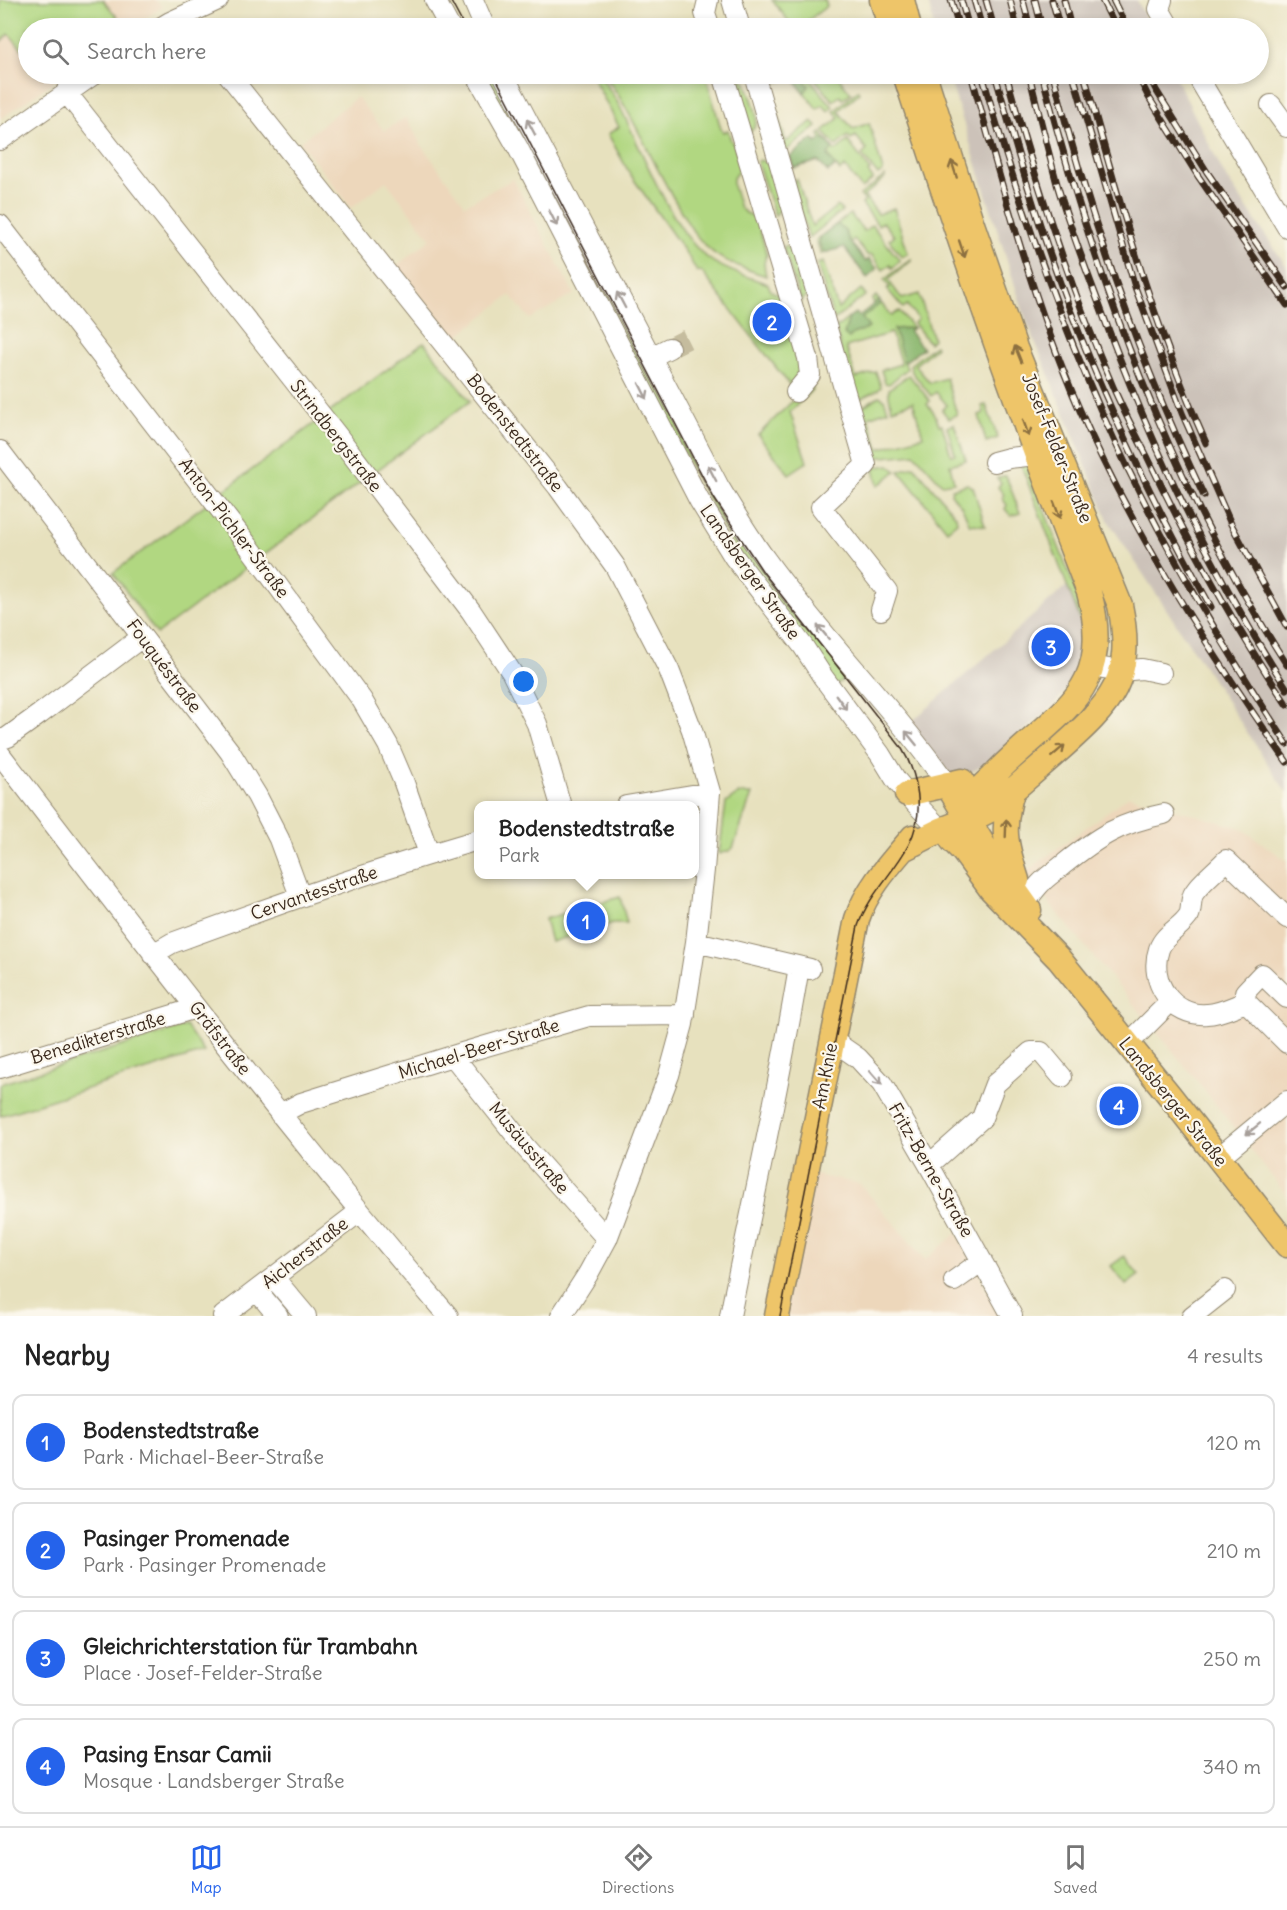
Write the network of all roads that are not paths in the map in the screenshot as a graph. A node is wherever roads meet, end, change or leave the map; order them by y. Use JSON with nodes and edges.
{"nodes":[{"id":1,"x":218,"y":0,"type":"edge"},
{"id":2,"x":435,"y":0,"type":"edge"},
{"id":3,"x":473,"y":0,"type":"edge"},
{"id":4,"x":708,"y":0,"type":"edge"},
{"id":5,"x":732,"y":0,"type":"edge"},
{"id":6,"x":882,"y":0,"type":"edge"},
{"id":7,"x":902,"y":0,"type":"edge"},
{"id":8,"x":1162,"y":0,"type":"edge"},
{"id":9,"x":193,"y":18,"type":"edge"},
{"id":10,"x":445,"y":18,"type":"edge"},
{"id":11,"x":481,"y":18,"type":"edge"},
{"id":12,"x":707,"y":18,"type":"edge"},
{"id":13,"x":737,"y":18,"type":"edge"},
{"id":14,"x":888,"y":18,"type":"edge"},
{"id":15,"x":906,"y":18,"type":"edge"},
{"id":16,"x":1164,"y":18,"type":"edge"},
{"id":17,"x":78,"y":84,"type":"edge"},
{"id":18,"x":237,"y":84,"type":"edge"},
{"id":19,"x":481,"y":84,"type":"edge"},
{"id":20,"x":508,"y":84,"type":"edge"},
{"id":21,"x":726,"y":84,"type":"edge"},
{"id":22,"x":758,"y":84,"type":"edge"},
{"id":23,"x":908,"y":84,"type":"edge"},
{"id":24,"x":927,"y":84,"type":"edge"},
{"id":25,"x":1203,"y":84,"type":"edge"},
{"id":26,"x":66,"y":92,"type":"junction"},
{"id":27,"x":1271,"y":105,"type":"dead end"},
{"id":28,"x":1287,"y":127,"type":"edge"},
{"id":29,"x":770,"y":130,"type":"junction"},
{"id":30,"x":0,"y":140,"type":"edge"},
{"id":31,"x":745,"y":149,"type":"junction"},
{"id":32,"x":1279,"y":196,"type":"edge"},
{"id":33,"x":0,"y":225,"type":"edge"},
{"id":34,"x":1287,"y":227,"type":"edge"},
{"id":35,"x":805,"y":237,"type":"junction"},
{"id":36,"x":776,"y":251,"type":"junction"},
{"id":37,"x":767,"y":282,"type":"dead end"},
{"id":38,"x":787,"y":288,"type":"junction"},
{"id":39,"x":819,"y":298,"type":"junction"},
{"id":40,"x":795,"y":317,"type":"junction"},
{"id":41,"x":669,"y":348,"type":"tunnel mouth"},
{"id":42,"x":651,"y":357,"type":"junction"},
{"id":43,"x":837,"y":363,"type":"junction"},
{"id":44,"x":810,"y":375,"type":"junction"},
{"id":45,"x":796,"y":392,"type":"dead end"},
{"id":46,"x":1046,"y":451,"type":"junction"},
{"id":47,"x":0,"y":452,"type":"edge"},
{"id":48,"x":994,"y":462,"type":"dead end"},
{"id":49,"x":881,"y":610,"type":"dead end"},
{"id":50,"x":142,"y":637,"type":"junction"},
{"id":51,"x":1091,"y":666,"type":"junction"},
{"id":52,"x":1121,"y":671,"type":"junction"},
{"id":53,"x":1161,"y":673,"type":"dead end"},
{"id":54,"x":0,"y":740,"type":"edge"},
{"id":55,"x":0,"y":754,"type":"edge"},
{"id":56,"x":1008,"y":761,"type":"junction"},
{"id":57,"x":947,"y":784,"type":"junction"},
{"id":58,"x":1013,"y":789,"type":"junction"},
{"id":59,"x":711,"y":792,"type":"junction"},
{"id":60,"x":907,"y":794,"type":"junction"},
{"id":61,"x":560,"y":801,"type":"edge"},
{"id":62,"x":656,"y":801,"type":"edge"},
{"id":63,"x":1164,"y":814,"type":"dead end"},
{"id":64,"x":969,"y":819,"type":"junction"},
{"id":65,"x":935,"y":824,"type":"junction"},
{"id":66,"x":474,"y":841,"type":"edge"},
{"id":67,"x":963,"y":851,"type":"junction"},
{"id":68,"x":429,"y":854,"type":"junction"},
{"id":69,"x":300,"y":896,"type":"junction"},
{"id":70,"x":1019,"y":909,"type":"junction"},
{"id":71,"x":1287,"y":918,"type":"edge"},
{"id":72,"x":696,"y":942,"type":"junction"},
{"id":73,"x":153,"y":954,"type":"junction"},
{"id":74,"x":1287,"y":998,"type":"edge"},
{"id":75,"x":1170,"y":1002,"type":"junction"},
{"id":76,"x":1246,"y":1002,"type":"junction"},
{"id":77,"x":196,"y":1008,"type":"junction"},
{"id":78,"x":685,"y":1015,"type":"junction"},
{"id":79,"x":832,"y":1040,"type":"junction"},
{"id":80,"x":1287,"y":1043,"type":"edge"},
{"id":81,"x":1128,"y":1044,"type":"junction"},
{"id":82,"x":453,"y":1056,"type":"junction"},
{"id":83,"x":0,"y":1068,"type":"edge"},
{"id":84,"x":1062,"y":1077,"type":"dead end"},
{"id":85,"x":1287,"y":1101,"type":"edge"},
{"id":86,"x":280,"y":1114,"type":"junction"},
{"id":87,"x":1218,"y":1158,"type":"junction"},
{"id":88,"x":929,"y":1165,"type":"junction"},
{"id":89,"x":359,"y":1212,"type":"junction"},
{"id":90,"x":607,"y":1239,"type":"junction"},
{"id":91,"x":1287,"y":1245,"type":"edge"},
{"id":92,"x":982,"y":1261,"type":"junction"},
{"id":93,"x":274,"y":1278,"type":"junction"},
{"id":94,"x":954,"y":1281,"type":"dead end"},
{"id":95,"x":1225,"y":1290,"type":"dead end"},
{"id":96,"x":257,"y":1291,"type":"junction"},
{"id":97,"x":224,"y":1316,"type":"edge"},
{"id":98,"x":278,"y":1316,"type":"edge"},
{"id":99,"x":306,"y":1316,"type":"edge"},
{"id":100,"x":448,"y":1316,"type":"edge"},
{"id":101,"x":561,"y":1316,"type":"edge"},
{"id":102,"x":730,"y":1316,"type":"edge"},
{"id":103,"x":777,"y":1316,"type":"edge"},
{"id":104,"x":1012,"y":1316,"type":"edge"},
{"id":105,"x":1192,"y":1316,"type":"edge"}],
"edges":[{"from":1,"to":9,"type":"street"},
{"from":2,"to":10,"type":"street"},
{"from":3,"to":11,"type":"street"},
{"from":4,"to":12,"type":"street"},
{"from":5,"to":13,"type":"street"},
{"from":6,"to":14,"type":"main road"},
{"from":7,"to":15,"type":"main road"},
{"from":8,"to":16,"type":"street"},
{"from":17,"to":26,"type":"street"},
{"from":18,"to":59,"type":"street","name":"Bodenstedtstraße"},
{"from":19,"to":60,"type":"street","name":"Landsberger Straße","one_way":true},
{"from":42,"to":20,"type":"street","name":"Landsberger Straße","one_way":true},
{"from":21,"to":31,"type":"street"},
{"from":22,"to":29,"type":"street"},
{"from":23,"to":46,"type":"main road","name":"Josef-Felder-Straße","one_way":true},
{"from":46,"to":24,"type":"main road","name":"Josef-Felder-Straße","one_way":true},
{"from":25,"to":32,"type":"street"},
{"from":26,"to":30,"type":"street"},
{"from":26,"to":61,"type":"street","name":"Strindbergstraße"},
{"from":27,"to":28,"type":"street"},
{"from":29,"to":31,"type":"street"},
{"from":29,"to":35,"type":"street"},
{"from":31,"to":36,"type":"street"},
{"from":32,"to":34,"type":"street"},
{"from":33,"to":68,"type":"street","name":"Anton-Pichler-Straße"},
{"from":35,"to":36,"type":"street"},
{"from":35,"to":39,"type":"street"},
{"from":36,"to":38,"type":"street"},
{"from":37,"to":38,"type":"street"},
{"from":38,"to":40,"type":"street"},
{"from":39,"to":40,"type":"street"},
{"from":39,"to":43,"type":"street"},
{"from":40,"to":44,"type":"street"},
{"from":41,"to":42,"type":"street"},
{"from":57,"to":42,"type":"street","name":"Landsberger Straße","one_way":true},
{"from":43,"to":44,"type":"street"},
{"from":43,"to":49,"type":"street"},
{"from":44,"to":45,"type":"street"},
{"from":46,"to":48,"type":"street"},
{"from":46,"to":51,"type":"main road","name":"Josef-Felder-Straße","one_way":true},
{"from":46,"to":52,"type":"main road","name":"Josef-Felder-Straße"},
{"from":47,"to":50,"type":"street","name":"Fouquéstraße"},
{"from":50,"to":54,"type":"street"},
{"from":50,"to":69,"type":"street","name":"Fouquéstraße"},
{"from":51,"to":52,"type":"street"},
{"from":51,"to":56,"type":"main road","name":"Josef-Felder-Straße"},
{"from":52,"to":53,"type":"street"},
{"from":58,"to":52,"type":"main road","name":"Josef-Felder-Straße","one_way":true},
{"from":55,"to":73,"type":"street","name":"Gräfstraße"},
{"from":56,"to":57,"type":"main road","name":"Josef-Felder-Straße"},
{"from":56,"to":64,"type":"main road","name":"Josef-Felder-Straße"},
{"from":57,"to":60,"type":"main road"},
{"from":57,"to":64,"type":"main road","name":"Landsberger Straße"},
{"from":58,"to":64,"type":"main road","name":"Josef-Felder-Straße"},
{"from":70,"to":58,"type":"main road","one_way":true},
{"from":59,"to":62,"type":"street"},
{"from":59,"to":72,"type":"street","name":"Bodenstedtstraße"},
{"from":60,"to":65,"type":"street","name":"Landsberger Straße"},
{"from":63,"to":70,"type":"street"},
{"from":64,"to":65,"type":"main road","name":"Am Knie"},
{"from":64,"to":67,"type":"main road"},
{"from":64,"to":70,"type":"main road","name":"Landsberger Straße"},
{"from":65,"to":67,"type":"main road","name":"Landsberger Straße"},
{"from":65,"to":79,"type":"main road","name":"Am Knie"},
{"from":66,"to":68,"type":"street","name":"Cervantesstraße"},
{"from":67,"to":70,"type":"main road","name":"Landsberger Straße"},
{"from":68,"to":69,"type":"street","name":"Cervantesstraße"},
{"from":69,"to":73,"type":"street","name":"Cervantesstraße"},
{"from":70,"to":81,"type":"main road","name":"Landsberger Straße"},
{"from":71,"to":75,"type":"street"},
{"from":72,"to":78,"type":"street","name":"Bodenstedtstraße"},
{"from":72,"to":102,"type":"street"},
{"from":73,"to":77,"type":"street","name":"Gräfstraße"},
{"from":74,"to":76,"type":"street"},
{"from":75,"to":76,"type":"street"},
{"from":75,"to":81,"type":"street"},
{"from":76,"to":80,"type":"street"},
{"from":77,"to":83,"type":"street","name":"Benedikterstraße"},
{"from":77,"to":86,"type":"street","name":"Gräfstraße"},
{"from":78,"to":82,"type":"street","name":"Michael-Beer-Straße"},
{"from":78,"to":90,"type":"street","name":"Bodenstedtstraße"},
{"from":79,"to":88,"type":"street","name":"Fritz-Berne-Straße","one_way":true},
{"from":79,"to":103,"type":"main road","name":"Am Knie"},
{"from":81,"to":87,"type":"main road","name":"Landsberger Straße"},
{"from":82,"to":86,"type":"street","name":"Michael-Beer-Straße"},
{"from":82,"to":90,"type":"street","name":"Musäusstraße"},
{"from":84,"to":88,"type":"street"},
{"from":85,"to":87,"type":"street","one_way":true},
{"from":86,"to":89,"type":"street","name":"Gräfstraße"},
{"from":87,"to":91,"type":"main road","name":"Landsberger Straße"},
{"from":88,"to":92,"type":"street","name":"Fritz-Berne-Straße"},
{"from":89,"to":93,"type":"street","name":"Aicherstraße"},
{"from":89,"to":100,"type":"street","name":"Gräfstraße"},
{"from":90,"to":101,"type":"street","name":"Bodenstedtstraße"},
{"from":92,"to":94,"type":"street"},
{"from":92,"to":104,"type":"street","name":"Fritz-Berne-Straße"},
{"from":93,"to":96,"type":"street","name":"Aicherstraße"},
{"from":93,"to":99,"type":"street"},
{"from":95,"to":105,"type":"street"},
{"from":96,"to":97,"type":"street","name":"Aicherstraße"},
{"from":96,"to":98,"type":"street"}]}
